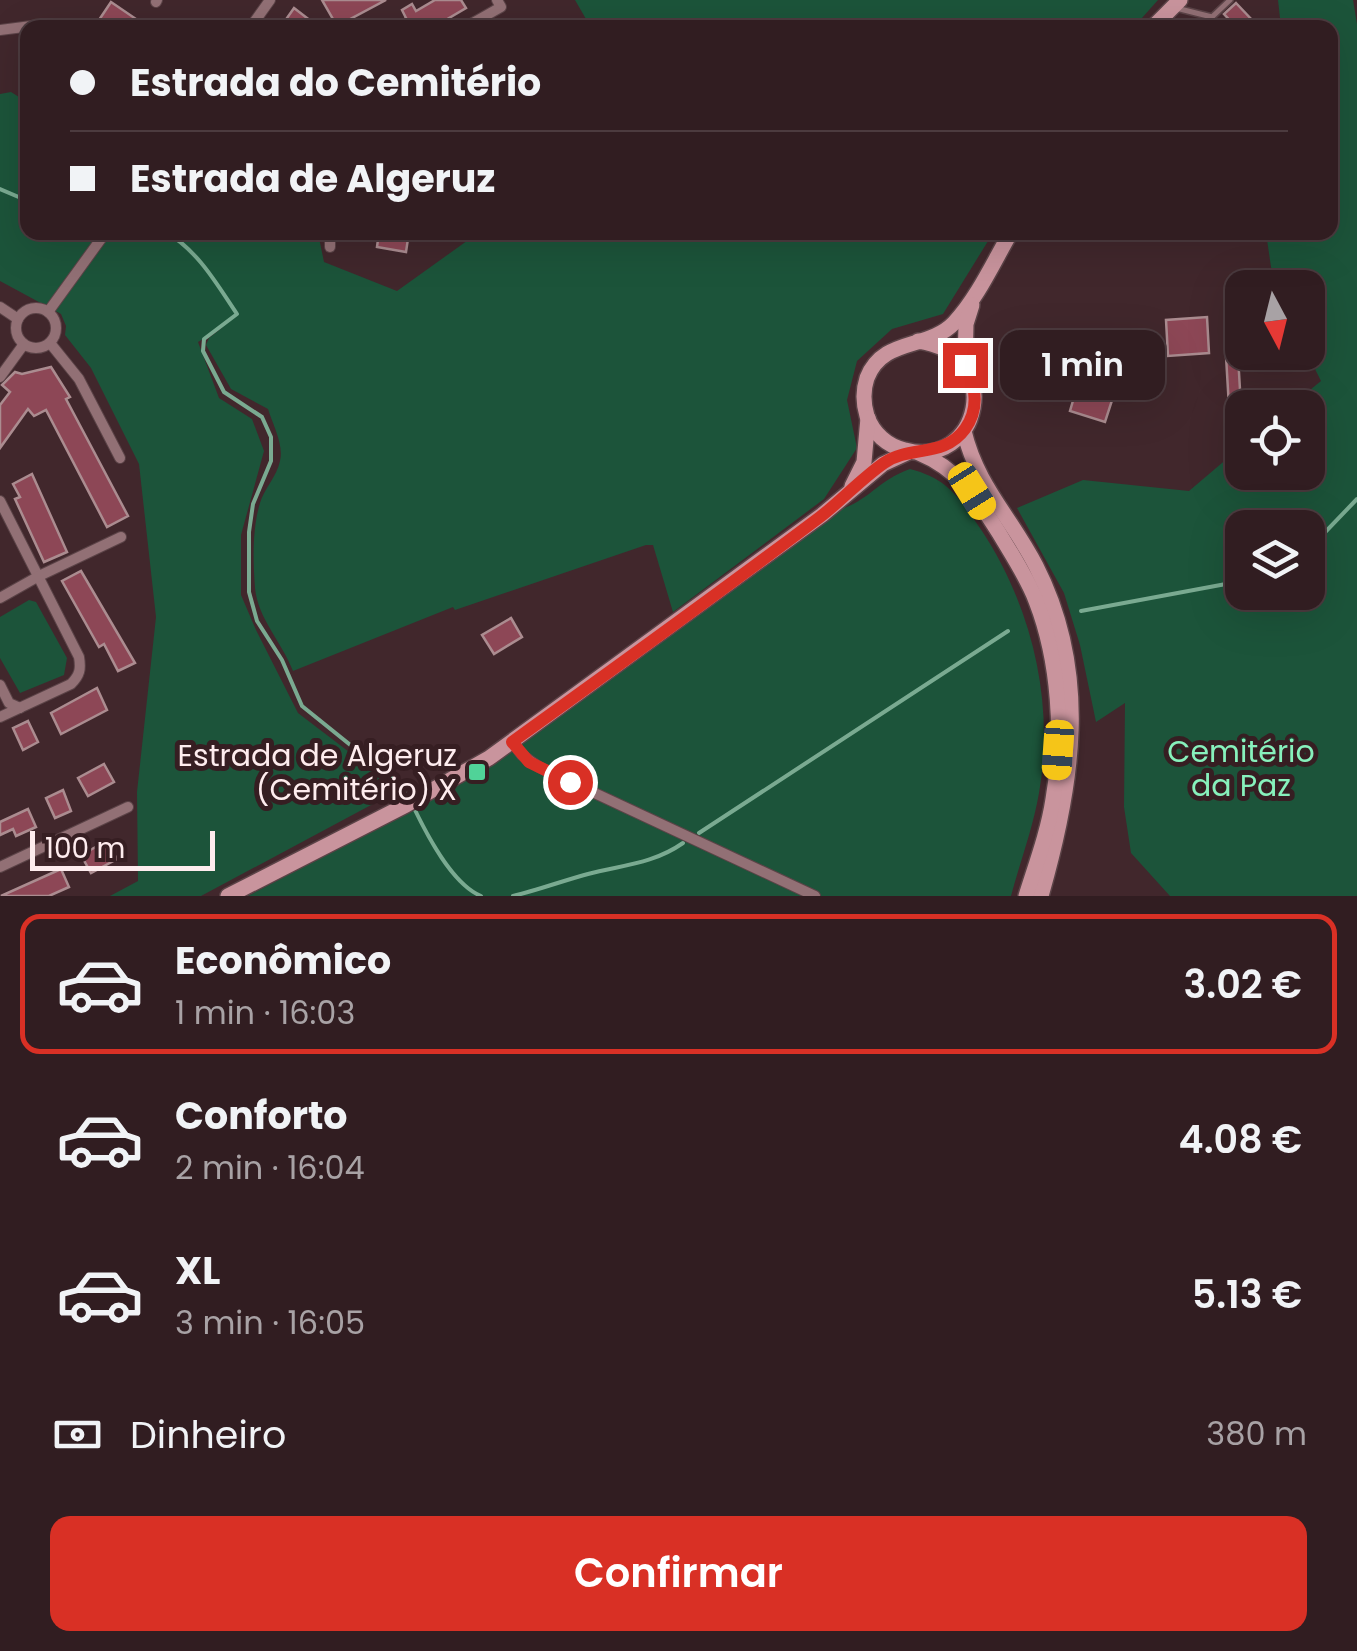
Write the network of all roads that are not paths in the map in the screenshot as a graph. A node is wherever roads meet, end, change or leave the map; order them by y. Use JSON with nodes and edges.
{"nodes":[{"id":1,"x":1230,"y":0,"type":"edge"},
{"id":2,"x":499,"y":3,"type":"edge"},
{"id":3,"x":1177,"y":4,"type":"edge"},
{"id":4,"x":475,"y":20,"type":"edge"},
{"id":5,"x":101,"y":240,"type":"edge"},
{"id":6,"x":330,"y":240,"type":"edge"},
{"id":7,"x":1006,"y":240,"type":"edge"},
{"id":8,"x":330,"y":247,"type":"dead end"},
{"id":9,"x":975,"y":295,"type":"junction"},
{"id":10,"x":0,"y":307,"type":"edge"},
{"id":11,"x":48,"y":312,"type":"junction"},
{"id":12,"x":18,"y":318,"type":"junction"},
{"id":13,"x":50,"y":342,"type":"junction"},
{"id":14,"x":918,"y":342,"type":"junction"},
{"id":15,"x":24,"y":344,"type":"junction"},
{"id":16,"x":965,"y":365,"type":"junction"},
{"id":17,"x":0,"y":378,"type":"edge"},
{"id":18,"x":868,"y":418,"type":"junction"},
{"id":19,"x":964,"y":430,"type":"junction"},
{"id":20,"x":914,"y":452,"type":"junction"},
{"id":21,"x":120,"y":458,"type":"dead end"},
{"id":22,"x":848,"y":494,"type":"junction"},
{"id":23,"x":0,"y":501,"type":"edge"},
{"id":24,"x":121,"y":537,"type":"dead end"},
{"id":25,"x":39,"y":576,"type":"junction"},
{"id":26,"x":0,"y":598,"type":"edge"},
{"id":27,"x":0,"y":685,"type":"edge"},
{"id":28,"x":20,"y":708,"type":"junction"},
{"id":29,"x":0,"y":717,"type":"edge"},
{"id":30,"x":512,"y":742,"type":"junction"},
{"id":31,"x":128,"y":807,"type":"dead end"},
{"id":32,"x":0,"y":867,"type":"edge"},
{"id":33,"x":228,"y":896,"type":"edge"},
{"id":34,"x":815,"y":896,"type":"edge"},
{"id":35,"x":1026,"y":896,"type":"edge"},
{"id":36,"x":1041,"y":896,"type":"edge"}],
"edges":[{"from":1,"to":3,"type":"lane"},
{"from":2,"to":4,"type":"street"},
{"from":5,"to":11,"type":"street"},
{"from":6,"to":8,"type":"street"},
{"from":7,"to":9,"type":"main road"},
{"from":9,"to":14,"type":"main road"},
{"from":9,"to":16,"type":"main road"},
{"from":10,"to":12,"type":"street"},
{"from":11,"to":12,"type":"street"},
{"from":11,"to":13,"type":"street"},
{"from":12,"to":15,"type":"street"},
{"from":13,"to":15,"type":"street"},
{"from":13,"to":21,"type":"street"},
{"from":14,"to":16,"type":"main road"},
{"from":14,"to":18,"type":"main road"},
{"from":15,"to":17,"type":"street"},
{"from":16,"to":19,"type":"main road"},
{"from":18,"to":20,"type":"main road"},
{"from":18,"to":22,"type":"main road"},
{"from":19,"to":20,"type":"main road"},
{"from":19,"to":36,"type":"main road"},
{"from":20,"to":22,"type":"main road"},
{"from":20,"to":35,"type":"main road"},
{"from":22,"to":30,"type":"main road"},
{"from":23,"to":25,"type":"street"},
{"from":24,"to":25,"type":"street"},
{"from":25,"to":26,"type":"street"},
{"from":25,"to":28,"type":"street"},
{"from":27,"to":28,"type":"street"},
{"from":28,"to":29,"type":"street"},
{"from":30,"to":33,"type":"main road"},
{"from":30,"to":34,"type":"street"},
{"from":31,"to":32,"type":"street"}]}
